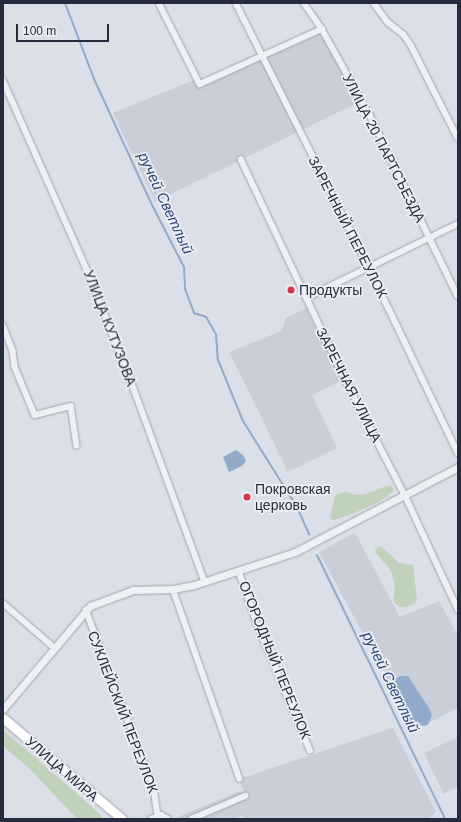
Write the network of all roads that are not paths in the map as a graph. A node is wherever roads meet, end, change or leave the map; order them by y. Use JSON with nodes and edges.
{"nodes":[{"id":1,"x":159,"y":3,"type":"edge"},
{"id":2,"x":236,"y":3,"type":"edge"},
{"id":3,"x":304,"y":3,"type":"edge"},
{"id":4,"x":374,"y":3,"type":"edge"},
{"id":5,"x":322,"y":29,"type":"junction"},
{"id":6,"x":263,"y":55,"type":"junction"},
{"id":7,"x":3,"y":80,"type":"edge"},
{"id":8,"x":458,"y":138,"type":"edge"},
{"id":9,"x":241,"y":159,"type":"dead end"},
{"id":10,"x":458,"y":224,"type":"edge"},
{"id":11,"x":430,"y":238,"type":"junction"},
{"id":12,"x":369,"y":267,"type":"junction"},
{"id":13,"x":458,"y":296,"type":"edge"},
{"id":14,"x":306,"y":298,"type":"junction"},
{"id":15,"x":3,"y":325,"type":"edge"},
{"id":16,"x":77,"y":446,"type":"dead end"},
{"id":17,"x":458,"y":453,"type":"edge"},
{"id":18,"x":458,"y":467,"type":"edge"},
{"id":19,"x":405,"y":495,"type":"junction"},
{"id":20,"x":239,"y":571,"type":"junction"},
{"id":21,"x":205,"y":582,"type":"junction"},
{"id":22,"x":174,"y":589,"type":"junction"},
{"id":23,"x":3,"y":603,"type":"edge"},
{"id":24,"x":86,"y":610,"type":"junction"},
{"id":25,"x":458,"y":610,"type":"edge"},
{"id":26,"x":56,"y":648,"type":"junction"},
{"id":27,"x":3,"y":709,"type":"edge"},
{"id":28,"x":3,"y":718,"type":"edge"},
{"id":29,"x":310,"y":750,"type":"dead end"},
{"id":30,"x":240,"y":779,"type":"dead end"},
{"id":31,"x":245,"y":796,"type":"dead end"},
{"id":32,"x":158,"y":815,"type":"junction"},
{"id":33,"x":122,"y":819,"type":"edge"},
{"id":34,"x":151,"y":819,"type":"edge"},
{"id":35,"x":168,"y":819,"type":"edge"},
{"id":36,"x":191,"y":819,"type":"edge"}],
"edges":[{"from":1,"to":6,"type":"street"},
{"from":2,"to":6,"type":"street","name":"ЗАРЕЧНЫЙ ПЕРЕУЛОК"},
{"from":3,"to":5,"type":"street","name":"УЛИЦА 20 ПАРТСЪЕЗДА"},
{"from":4,"to":8,"type":"street"},
{"from":5,"to":6,"type":"street"},
{"from":5,"to":11,"type":"street","name":"УЛИЦА 20 ПАРТСЪЕЗДА"},
{"from":6,"to":12,"type":"street","name":"ЗАРЕЧНЫЙ ПЕРЕУЛОК"},
{"from":7,"to":21,"type":"street","name":"УЛИЦА КУТУЗОВА"},
{"from":9,"to":14,"type":"street","name":"ЗАРЕЧНАЯ УЛИЦА"},
{"from":10,"to":11,"type":"street"},
{"from":11,"to":12,"type":"street"},
{"from":11,"to":13,"type":"street","name":"УЛИЦА 20 ПАРТСЪЕЗДА"},
{"from":12,"to":14,"type":"street"},
{"from":12,"to":17,"type":"street","name":"ЗАРЕЧНЫЙ ПЕРЕУЛОК"},
{"from":14,"to":19,"type":"street","name":"ЗАРЕЧНАЯ УЛИЦА"},
{"from":15,"to":16,"type":"street"},
{"from":18,"to":19,"type":"street"},
{"from":19,"to":20,"type":"street"},
{"from":19,"to":25,"type":"street","name":"ЗАРЕЧНАЯ УЛИЦА"},
{"from":20,"to":21,"type":"street"},
{"from":20,"to":29,"type":"street","name":"ОГОРОДНЫЙ ПЕРЕУЛОК"},
{"from":21,"to":22,"type":"street"},
{"from":22,"to":24,"type":"street"},
{"from":22,"to":30,"type":"street"},
{"from":23,"to":26,"type":"street"},
{"from":24,"to":26,"type":"street"},
{"from":24,"to":32,"type":"street","name":"СУКЛЕЙСКИЙ ПЕРЕУЛОК"},
{"from":26,"to":27,"type":"street"},
{"from":28,"to":33,"type":"main road","name":"УЛИЦА МИРА"},
{"from":31,"to":36,"type":"street"},
{"from":32,"to":34,"type":"street"},
{"from":32,"to":35,"type":"street"}]}
